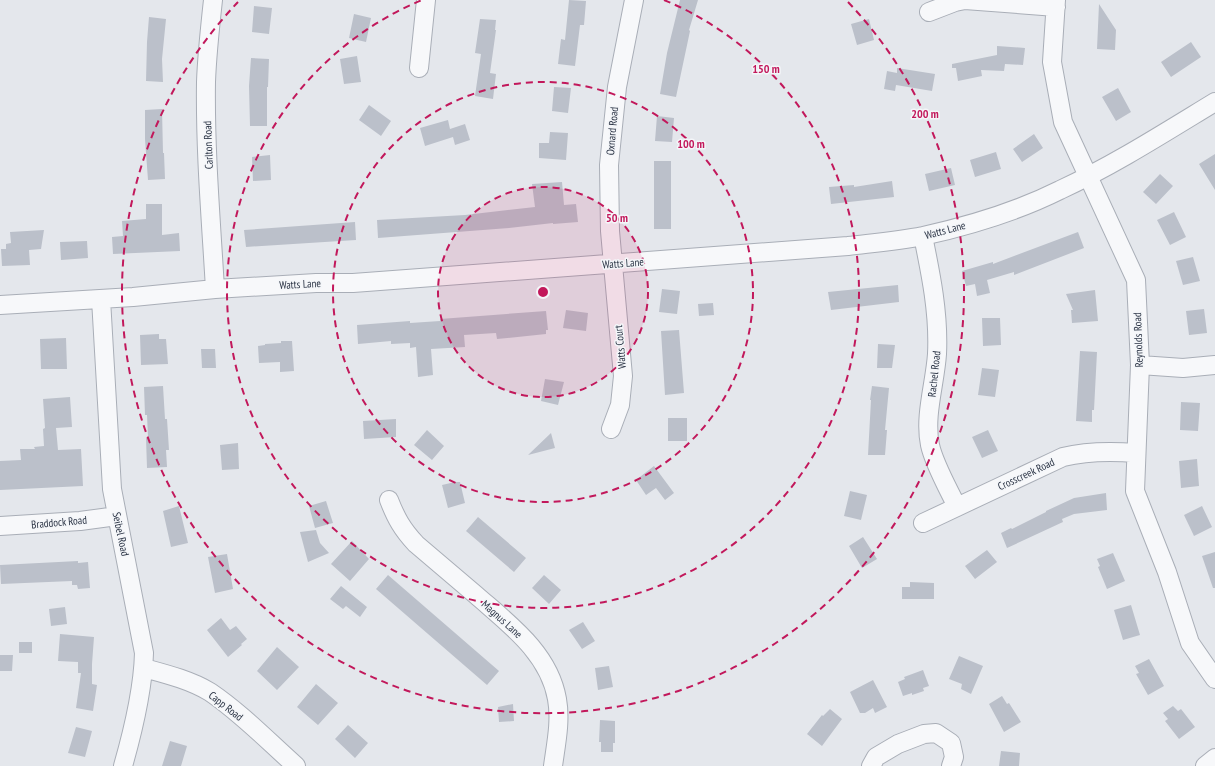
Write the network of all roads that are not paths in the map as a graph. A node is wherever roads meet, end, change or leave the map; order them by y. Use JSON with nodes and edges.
{"nodes":[{"id":1,"x":213,"y":0,"type":"edge"},
{"id":2,"x":426,"y":0,"type":"edge"},
{"id":3,"x":634,"y":0,"type":"edge"},
{"id":4,"x":1056,"y":3,"type":"edge"},
{"id":5,"x":929,"y":12,"type":"dead end"},
{"id":6,"x":419,"y":68,"type":"dead end"},
{"id":7,"x":1215,"y":102,"type":"edge"},
{"id":8,"x":1088,"y":176,"type":"junction"},
{"id":9,"x":923,"y":236,"type":"junction"},
{"id":10,"x":613,"y":263,"type":"junction"},
{"id":11,"x":215,"y":289,"type":"junction"},
{"id":12,"x":101,"y":299,"type":"junction"},
{"id":13,"x":0,"y":305,"type":"edge"},
{"id":14,"x":1140,"y":365,"type":"junction"},
{"id":15,"x":1215,"y":365,"type":"edge"},
{"id":16,"x":611,"y":429,"type":"dead end"},
{"id":17,"x":1136,"y":453,"type":"junction"},
{"id":18,"x":389,"y":500,"type":"dead end"},
{"id":19,"x":957,"y":507,"type":"junction"},
{"id":20,"x":117,"y":516,"type":"junction"},
{"id":21,"x":923,"y":523,"type":"dead end"},
{"id":22,"x":0,"y":526,"type":"edge"},
{"id":23,"x":144,"y":668,"type":"junction"},
{"id":24,"x":1215,"y":678,"type":"edge"},
{"id":25,"x":1215,"y":758,"type":"edge"},
{"id":26,"x":123,"y":766,"type":"edge"},
{"id":27,"x":296,"y":766,"type":"edge"},
{"id":28,"x":553,"y":766,"type":"edge"},
{"id":29,"x":871,"y":766,"type":"edge"},
{"id":30,"x":951,"y":766,"type":"edge"},
{"id":31,"x":1205,"y":766,"type":"edge"}],
"edges":[{"from":1,"to":11,"type":"street","name":"Carlton Road"},
{"from":2,"to":6,"type":"street"},
{"from":3,"to":10,"type":"street","name":"Oxnard Road"},
{"from":4,"to":5,"type":"street"},
{"from":4,"to":8,"type":"street","name":"Reynolds Road"},
{"from":7,"to":8,"type":"street","name":"Watts Lane"},
{"from":8,"to":9,"type":"street","name":"Watts Lane"},
{"from":8,"to":14,"type":"street","name":"Reynolds Road"},
{"from":9,"to":10,"type":"street","name":"Watts Lane"},
{"from":9,"to":19,"type":"street","name":"Rachel Road"},
{"from":10,"to":11,"type":"street","name":"Watts Lane"},
{"from":10,"to":16,"type":"street","name":"Watts Court"},
{"from":11,"to":12,"type":"street","name":"Watts Lane"},
{"from":12,"to":13,"type":"street","name":"Watts Lane"},
{"from":12,"to":20,"type":"street","name":"Seibel Road"},
{"from":14,"to":15,"type":"street"},
{"from":14,"to":17,"type":"street","name":"Reynolds Road"},
{"from":17,"to":19,"type":"street","name":"Crosscreek Road"},
{"from":17,"to":24,"type":"street","name":"Reynolds Road"},
{"from":18,"to":28,"type":"street","name":"Magnus Lane"},
{"from":19,"to":21,"type":"street","name":"Crosscreek Road"},
{"from":20,"to":22,"type":"street","name":"Braddock Road"},
{"from":20,"to":23,"type":"street","name":"Seibel Road"},
{"from":23,"to":26,"type":"street","name":"Seibel Road"},
{"from":23,"to":27,"type":"street","name":"Capp Road"},
{"from":25,"to":31,"type":"street"},
{"from":29,"to":30,"type":"street"}]}
